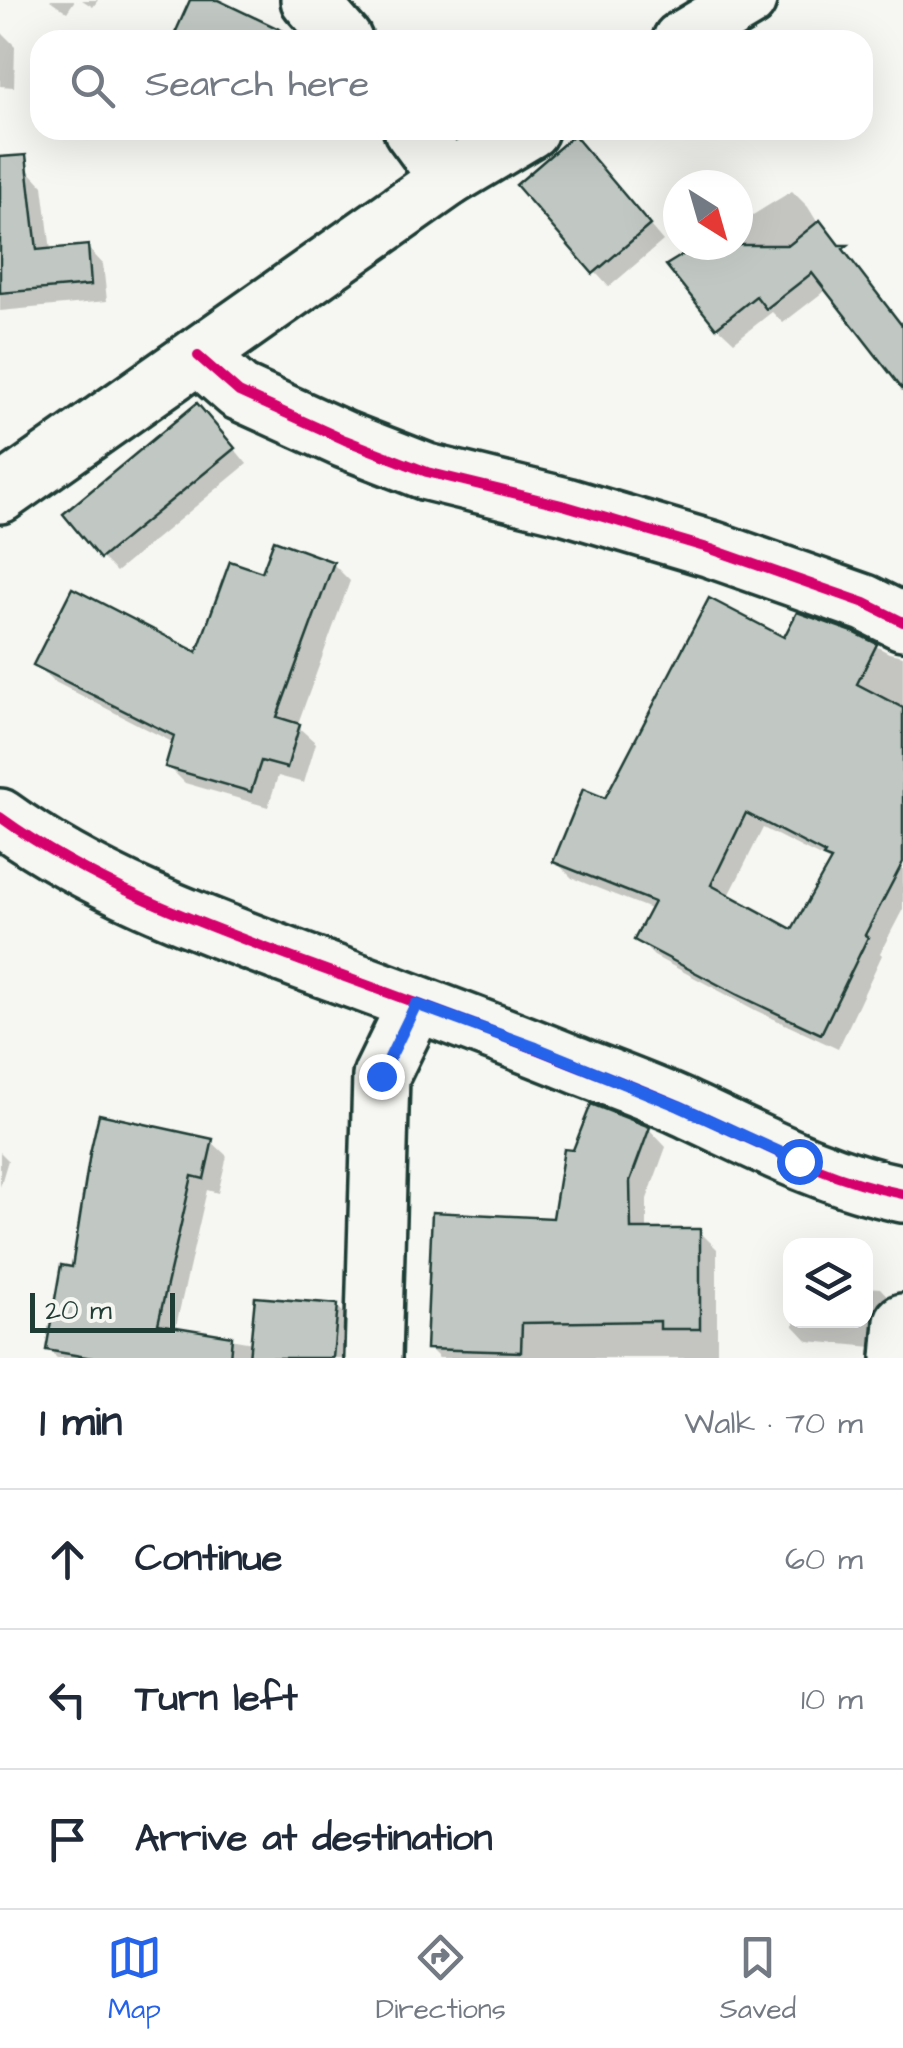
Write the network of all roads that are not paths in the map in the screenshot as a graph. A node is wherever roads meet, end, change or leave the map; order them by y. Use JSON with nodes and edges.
{"nodes":[{"id":1,"x":309,"y":0,"type":"edge"},
{"id":2,"x":748,"y":0,"type":"edge"},
{"id":3,"x":335,"y":30,"type":"edge"},
{"id":4,"x":698,"y":30,"type":"edge"},
{"id":5,"x":419,"y":140,"type":"edge"},
{"id":6,"x":513,"y":140,"type":"edge"},
{"id":7,"x":448,"y":179,"type":"junction"},
{"id":8,"x":198,"y":356,"type":"junction"},
{"id":9,"x":0,"y":495,"type":"edge"},
{"id":10,"x":903,"y":622,"type":"edge"},
{"id":11,"x":0,"y":817,"type":"edge"},
{"id":12,"x":416,"y":1004,"type":"junction"},
{"id":13,"x":903,"y":1194,"type":"edge"},
{"id":14,"x":903,"y":1322,"type":"edge"},
{"id":15,"x":374,"y":1358,"type":"edge"},
{"id":16,"x":900,"y":1358,"type":"edge"}],
"edges":[{"from":1,"to":3,"type":"street"},
{"from":2,"to":4,"type":"street"},
{"from":5,"to":7,"type":"street"},
{"from":6,"to":7,"type":"street"},
{"from":7,"to":8,"type":"street"},
{"from":8,"to":9,"type":"street"},
{"from":8,"to":10,"type":"street"},
{"from":11,"to":12,"type":"street"},
{"from":12,"to":13,"type":"street"},
{"from":12,"to":15,"type":"street"},
{"from":14,"to":16,"type":"street"}]}
